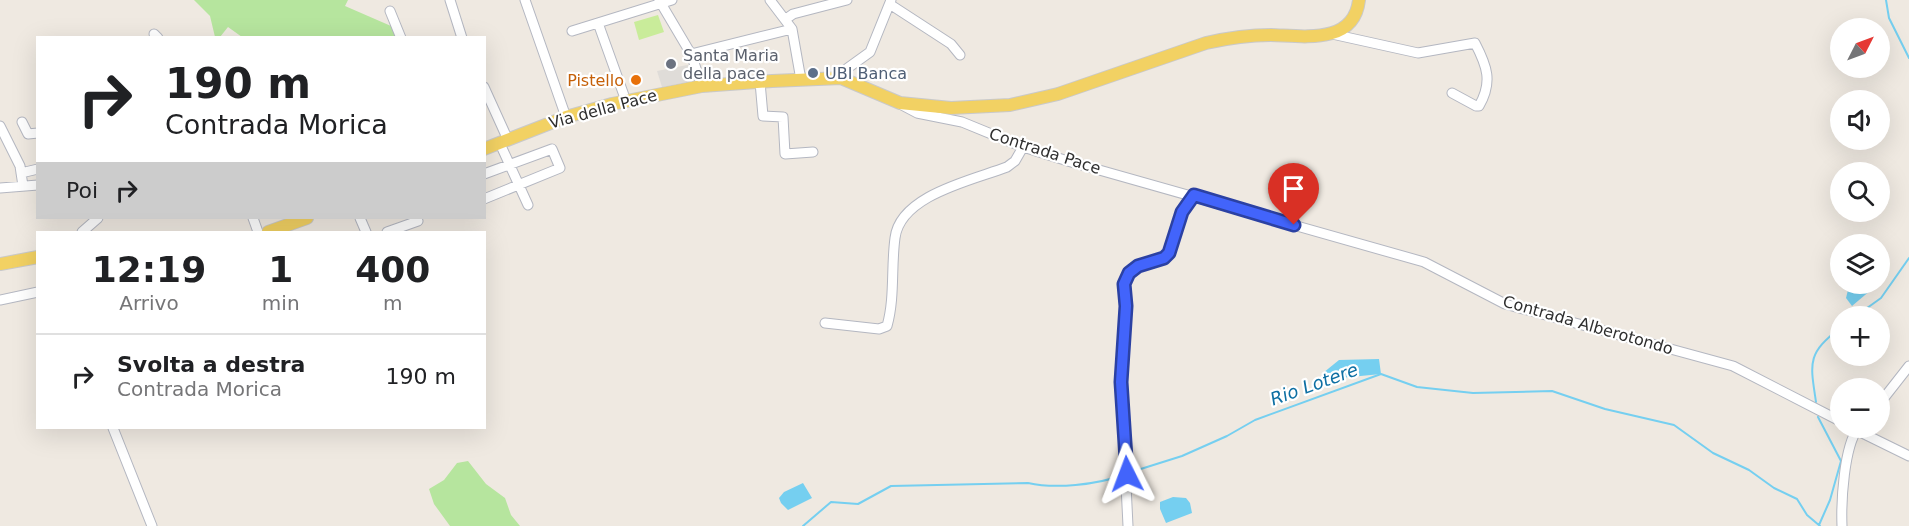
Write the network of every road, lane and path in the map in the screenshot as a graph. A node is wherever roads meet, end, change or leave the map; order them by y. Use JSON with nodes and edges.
{"nodes":[{"id":1,"x":450,"y":0,"type":"edge"},
{"id":2,"x":525,"y":0,"type":"edge"},
{"id":3,"x":672,"y":0,"type":"edge"},
{"id":4,"x":770,"y":0,"type":"edge"},
{"id":5,"x":847,"y":0,"type":"edge"},
{"id":6,"x":1359,"y":0,"type":"edge"},
{"id":7,"x":837,"y":1,"type":"edge"},
{"id":8,"x":660,"y":2,"type":"edge"},
{"id":9,"x":891,"y":3,"type":"edge"},
{"id":10,"x":390,"y":11,"type":"dead end"},
{"id":11,"x":786,"y":19,"type":"junction"},
{"id":12,"x":598,"y":24,"type":"junction"},
{"id":13,"x":792,"y":28,"type":"junction"},
{"id":14,"x":572,"y":31,"type":"dead end"},
{"id":15,"x":1332,"y":34,"type":"junction"},
{"id":16,"x":399,"y":36,"type":"edge"},
{"id":17,"x":461,"y":36,"type":"edge"},
{"id":18,"x":691,"y":54,"type":"junction"},
{"id":19,"x":960,"y":55,"type":"dead end"},
{"id":20,"x":841,"y":78,"type":"junction"},
{"id":21,"x":801,"y":80,"type":"junction"},
{"id":22,"x":760,"y":82,"type":"junction"},
{"id":23,"x":702,"y":86,"type":"junction"},
{"id":24,"x":486,"y":92,"type":"edge"},
{"id":25,"x":1452,"y":93,"type":"dead end"},
{"id":26,"x":626,"y":101,"type":"junction"},
{"id":27,"x":900,"y":103,"type":"junction"},
{"id":28,"x":566,"y":117,"type":"junction"},
{"id":29,"x":22,"y":122,"type":"dead end"},
{"id":30,"x":0,"y":126,"type":"edge"},
{"id":31,"x":36,"y":132,"type":"edge"},
{"id":32,"x":4,"y":137,"type":"edge"},
{"id":33,"x":505,"y":144,"type":"junction"},
{"id":34,"x":1023,"y":147,"type":"junction"},
{"id":35,"x":486,"y":148,"type":"edge"},
{"id":36,"x":813,"y":152,"type":"dead end"},
{"id":37,"x":510,"y":164,"type":"junction"},
{"id":38,"x":36,"y":169,"type":"edge"},
{"id":39,"x":21,"y":173,"type":"junction"},
{"id":40,"x":486,"y":173,"type":"edge"},
{"id":41,"x":36,"y":185,"type":"edge"},
{"id":42,"x":519,"y":185,"type":"junction"},
{"id":43,"x":23,"y":186,"type":"junction"},
{"id":44,"x":0,"y":188,"type":"edge"},
{"id":45,"x":1194,"y":195,"type":"junction"},
{"id":46,"x":486,"y":198,"type":"edge"},
{"id":47,"x":528,"y":205,"type":"dead end"},
{"id":48,"x":97,"y":219,"type":"edge"},
{"id":49,"x":304,"y":219,"type":"edge"},
{"id":50,"x":418,"y":221,"type":"dead end"},
{"id":51,"x":83,"y":231,"type":"edge"},
{"id":52,"x":271,"y":231,"type":"edge"},
{"id":53,"x":390,"y":231,"type":"edge"},
{"id":54,"x":36,"y":257,"type":"edge"},
{"id":55,"x":0,"y":264,"type":"edge"},
{"id":56,"x":36,"y":292,"type":"edge"},
{"id":57,"x":0,"y":300,"type":"edge"},
{"id":58,"x":825,"y":323,"type":"dead end"},
{"id":59,"x":1909,"y":366,"type":"edge"},
{"id":60,"x":1890,"y":390,"type":"edge"},
{"id":61,"x":1830,"y":416,"type":"edge"},
{"id":62,"x":113,"y":429,"type":"edge"},
{"id":63,"x":1852,"y":438,"type":"edge"},
{"id":64,"x":1875,"y":438,"type":"edge"},
{"id":65,"x":1909,"y":456,"type":"edge"},
{"id":66,"x":152,"y":526,"type":"edge"},
{"id":67,"x":1128,"y":526,"type":"edge"},
{"id":68,"x":1842,"y":526,"type":"edge"}],
"edges":[{"from":1,"to":17,"type":"street"},
{"from":2,"to":28,"type":"street"},
{"from":3,"to":8,"type":"street"},
{"from":4,"to":11,"type":"street"},
{"from":5,"to":7,"type":"street"},
{"from":6,"to":15,"type":"main road"},
{"from":7,"to":11,"type":"street"},
{"from":8,"to":12,"type":"street"},
{"from":8,"to":18,"type":"street"},
{"from":9,"to":19,"type":"street"},
{"from":9,"to":20,"type":"street"},
{"from":10,"to":16,"type":"street"},
{"from":11,"to":13,"type":"street"},
{"from":12,"to":14,"type":"street"},
{"from":12,"to":26,"type":"street"},
{"from":13,"to":18,"type":"street"},
{"from":13,"to":21,"type":"street"},
{"from":15,"to":25,"type":"street"},
{"from":15,"to":27,"type":"main road","name":"Via della Pace"},
{"from":18,"to":23,"type":"street"},
{"from":20,"to":21,"type":"main road","name":"Via della Pace"},
{"from":20,"to":27,"type":"main road","name":"Via della Pace"},
{"from":21,"to":22,"type":"main road","name":"Via della Pace"},
{"from":22,"to":23,"type":"main road","name":"Via della Pace"},
{"from":22,"to":36,"type":"street"},
{"from":23,"to":26,"type":"main road","name":"Via della Pace"},
{"from":24,"to":33,"type":"street"},
{"from":26,"to":28,"type":"main road","name":"Via della Pace"},
{"from":27,"to":34,"type":"street","name":"Contrada Pace"},
{"from":28,"to":33,"type":"main road","name":"Via della Pace"},
{"from":29,"to":31,"type":"street"},
{"from":30,"to":32,"type":"street"},
{"from":32,"to":39,"type":"street"},
{"from":33,"to":35,"type":"main road","name":"Via della Pace"},
{"from":33,"to":37,"type":"street"},
{"from":34,"to":45,"type":"street","name":"Contrada Pace"},
{"from":34,"to":58,"type":"street"},
{"from":37,"to":40,"type":"street"},
{"from":37,"to":42,"type":"street"},
{"from":37,"to":42,"type":"street"},
{"from":38,"to":39,"type":"street"},
{"from":39,"to":43,"type":"street"},
{"from":41,"to":43,"type":"street"},
{"from":42,"to":46,"type":"street"},
{"from":42,"to":47,"type":"street"},
{"from":43,"to":44,"type":"street"},
{"from":45,"to":61,"type":"street","name":"Contrada Alberotondo"},
{"from":45,"to":67,"type":"street"},
{"from":48,"to":51,"type":"street"},
{"from":49,"to":52,"type":"main road"},
{"from":50,"to":53,"type":"street"},
{"from":54,"to":55,"type":"main road"},
{"from":56,"to":57,"type":"street"},
{"from":59,"to":60,"type":"street"},
{"from":62,"to":66,"type":"street"},
{"from":63,"to":68,"type":"street"},
{"from":64,"to":65,"type":"street"}]}
